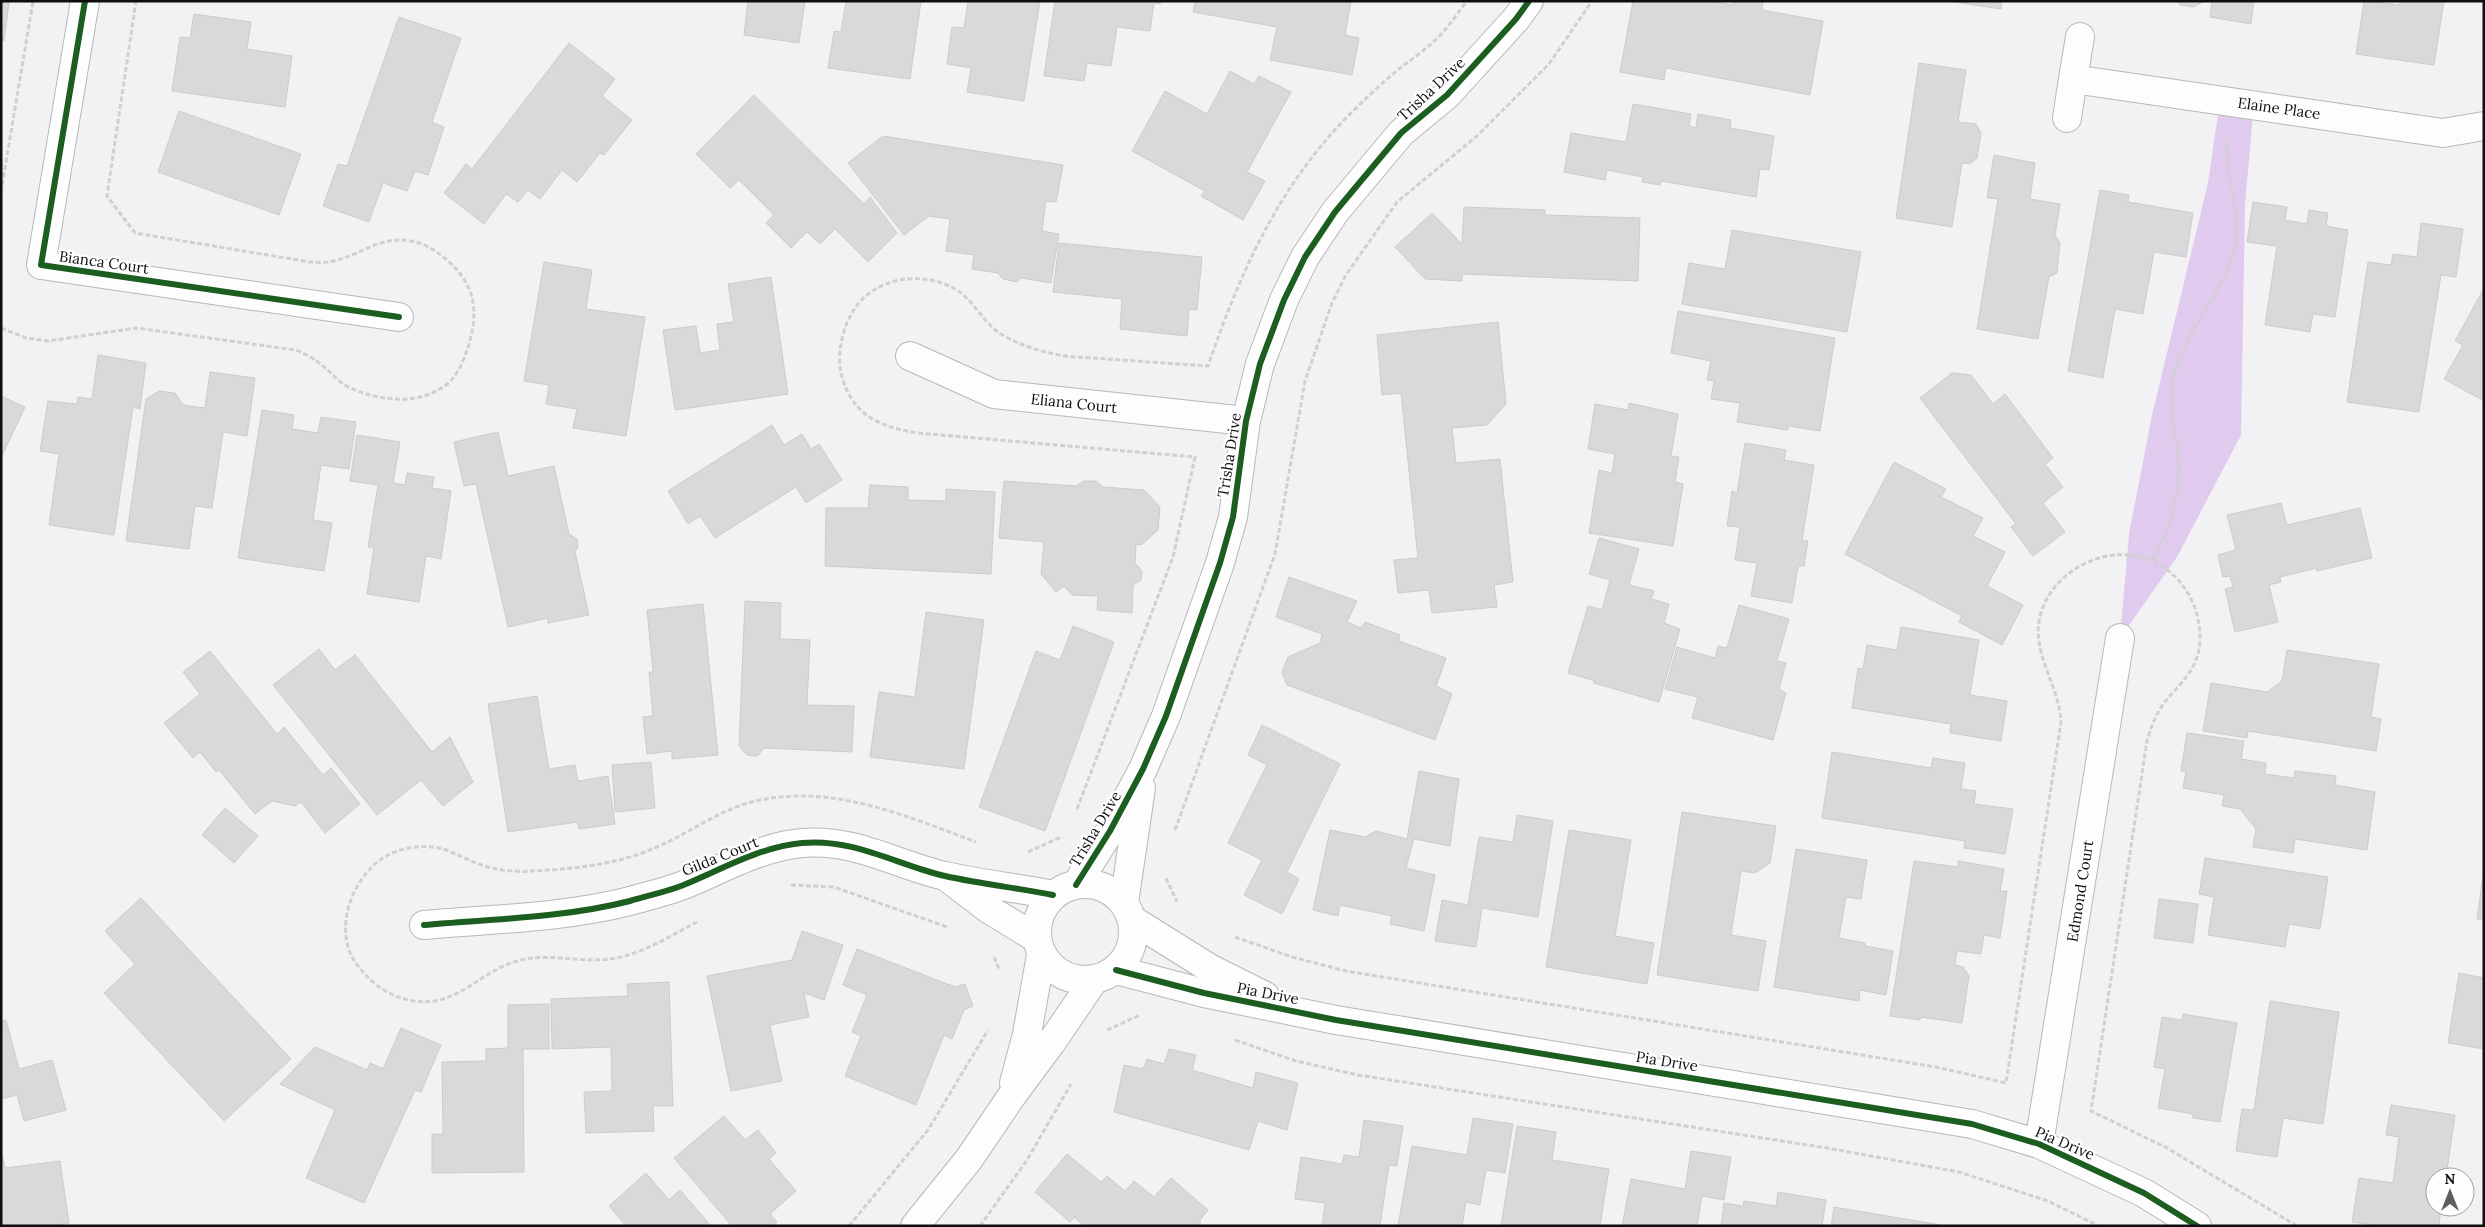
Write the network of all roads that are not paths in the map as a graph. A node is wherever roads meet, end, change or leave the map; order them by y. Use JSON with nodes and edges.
{"nodes":[{"id":1,"x":85,"y":1,"type":"edge"},
{"id":2,"x":1529,"y":1,"type":"edge"},
{"id":3,"x":2080,"y":37,"type":"dead end"},
{"id":4,"x":2073,"y":78,"type":"junction"},
{"id":5,"x":2067,"y":118,"type":"dead end"},
{"id":6,"x":2484,"y":126,"type":"edge"},
{"id":7,"x":399,"y":317,"type":"dead end"},
{"id":8,"x":910,"y":356,"type":"dead end"},
{"id":9,"x":1246,"y":420,"type":"junction"},
{"id":10,"x":2120,"y":638,"type":"dead end"},
{"id":11,"x":1143,"y":769,"type":"junction"},
{"id":12,"x":944,"y":876,"type":"junction"},
{"id":13,"x":1065,"y":890,"type":"junction"},
{"id":14,"x":1127,"y":911,"type":"junction"},
{"id":15,"x":424,"y":925,"type":"dead end"},
{"id":16,"x":1039,"y":946,"type":"junction"},
{"id":17,"x":1105,"y":975,"type":"junction"},
{"id":18,"x":1298,"y":1012,"type":"junction"},
{"id":19,"x":1010,"y":1096,"type":"junction"},
{"id":20,"x":2040,"y":1144,"type":"junction"},
{"id":21,"x":915,"y":1226,"type":"edge"},
{"id":22,"x":2197,"y":1226,"type":"edge"}],
"edges":[{"from":1,"to":7,"type":"street","name":"Bianca Court"},
{"from":2,"to":9,"type":"street","name":"Trisha Drive"},
{"from":3,"to":4,"type":"street"},
{"from":4,"to":5,"type":"street"},
{"from":4,"to":6,"type":"street","name":"Elaine Place"},
{"from":8,"to":9,"type":"street","name":"Eliana Court"},
{"from":9,"to":11,"type":"street","name":"Trisha Drive"},
{"from":10,"to":20,"type":"street","name":"Edmond Court"},
{"from":11,"to":13,"type":"street","name":"Trisha Drive"},
{"from":11,"to":14,"type":"street","name":"Trisha Drive"},
{"from":12,"to":13,"type":"street","name":"Gilda Court"},
{"from":12,"to":15,"type":"street","name":"Gilda Court"},
{"from":12,"to":16,"type":"street","name":"Gilda Court"},
{"from":13,"to":14,"type":"street"},
{"from":13,"to":16,"type":"street"},
{"from":14,"to":17,"type":"street"},
{"from":14,"to":18,"type":"street","name":"Pia Drive"},
{"from":16,"to":17,"type":"street"},
{"from":16,"to":19,"type":"street"},
{"from":17,"to":18,"type":"street","name":"Pia Drive"},
{"from":17,"to":19,"type":"street"},
{"from":18,"to":20,"type":"street","name":"Pia Drive"},
{"from":19,"to":21,"type":"street"},
{"from":20,"to":22,"type":"street","name":"Pia Drive"}]}
